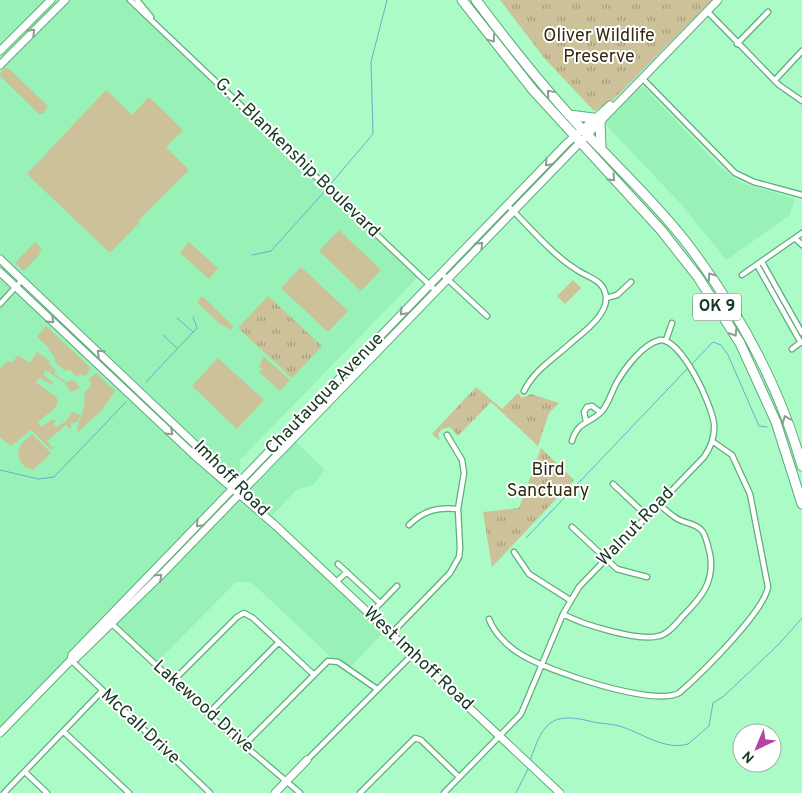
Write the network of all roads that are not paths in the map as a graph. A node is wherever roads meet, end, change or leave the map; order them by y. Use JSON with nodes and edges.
{"nodes":[{"id":1,"x":51,"y":0,"type":"edge"},
{"id":2,"x":65,"y":0,"type":"edge"},
{"id":3,"x":130,"y":0,"type":"edge"},
{"id":4,"x":137,"y":0,"type":"edge"},
{"id":5,"x":462,"y":0,"type":"edge"},
{"id":6,"x":476,"y":0,"type":"edge"},
{"id":7,"x":718,"y":0,"type":"edge"},
{"id":8,"x":768,"y":12,"type":"dead end"},
{"id":9,"x":706,"y":13,"type":"junction"},
{"id":10,"x":159,"y":26,"type":"junction"},
{"id":11,"x":737,"y":44,"type":"junction"},
{"id":12,"x":802,"y":51,"type":"edge"},
{"id":13,"x":2,"y":54,"type":"edge"},
{"id":14,"x":0,"y":64,"type":"edge"},
{"id":15,"x":642,"y":78,"type":"junction"},
{"id":16,"x":774,"y":80,"type":"junction"},
{"id":17,"x":802,"y":101,"type":"edge"},
{"id":18,"x":569,"y":115,"type":"junction"},
{"id":19,"x":597,"y":119,"type":"junction"},
{"id":20,"x":584,"y":132,"type":"junction"},
{"id":21,"x":576,"y":139,"type":"junction"},
{"id":22,"x":601,"y":149,"type":"junction"},
{"id":23,"x":802,"y":195,"type":"edge"},
{"id":24,"x":507,"y":205,"type":"junction"},
{"id":25,"x":513,"y":211,"type":"junction"},
{"id":26,"x":802,"y":233,"type":"edge"},
{"id":27,"x":795,"y":238,"type":"junction"},
{"id":28,"x":802,"y":246,"type":"edge"},
{"id":29,"x":0,"y":259,"type":"edge"},
{"id":30,"x":762,"y":262,"type":"junction"},
{"id":31,"x":757,"y":265,"type":"junction"},
{"id":32,"x":0,"y":272,"type":"edge"},
{"id":33,"x":441,"y":273,"type":"junction"},
{"id":34,"x":742,"y":275,"type":"dead end"},
{"id":35,"x":447,"y":279,"type":"junction"},
{"id":36,"x":22,"y":280,"type":"junction"},
{"id":37,"x":631,"y":282,"type":"dead end"},
{"id":38,"x":430,"y":285,"type":"junction"},
{"id":39,"x":16,"y":287,"type":"junction"},
{"id":40,"x":436,"y":291,"type":"junction"},
{"id":41,"x":606,"y":298,"type":"junction"},
{"id":42,"x":0,"y":304,"type":"edge"},
{"id":43,"x":487,"y":316,"type":"dead end"},
{"id":44,"x":672,"y":323,"type":"dead end"},
{"id":45,"x":802,"y":333,"type":"edge"},
{"id":46,"x":666,"y":340,"type":"junction"},
{"id":47,"x":801,"y":342,"type":"edge"},
{"id":48,"x":792,"y":349,"type":"dead end"},
{"id":49,"x":524,"y":391,"type":"dead end"},
{"id":50,"x":600,"y":412,"type":"junction"},
{"id":51,"x":586,"y":421,"type":"junction"},
{"id":52,"x":447,"y":435,"type":"dead end"},
{"id":53,"x":572,"y":441,"type":"dead end"},
{"id":54,"x":712,"y":441,"type":"junction"},
{"id":55,"x":802,"y":466,"type":"edge"},
{"id":56,"x":613,"y":484,"type":"dead end"},
{"id":57,"x":236,"y":487,"type":"junction"},
{"id":58,"x":241,"y":493,"type":"junction"},
{"id":59,"x":659,"y":504,"type":"junction"},
{"id":60,"x":802,"y":504,"type":"edge"},
{"id":61,"x":458,"y":508,"type":"junction"},
{"id":62,"x":647,"y":516,"type":"junction"},
{"id":63,"x":276,"y":525,"type":"joint"},
{"id":64,"x":409,"y":525,"type":"dead end"},
{"id":65,"x":572,"y":527,"type":"dead end"},
{"id":66,"x":514,"y":552,"type":"dead end"},
{"id":67,"x":605,"y":559,"type":"junction"},
{"id":68,"x":338,"y":564,"type":"dead end"},
{"id":69,"x":348,"y":572,"type":"junction"},
{"id":70,"x":647,"y":577,"type":"dead end"},
{"id":71,"x":336,"y":582,"type":"junction"},
{"id":72,"x":397,"y":586,"type":"dead end"},
{"id":73,"x":570,"y":600,"type":"junction"},
{"id":74,"x":380,"y":603,"type":"junction"},
{"id":75,"x":370,"y":614,"type":"junction"},
{"id":76,"x":563,"y":614,"type":"junction"},
{"id":77,"x":489,"y":619,"type":"dead end"},
{"id":78,"x":109,"y":621,"type":"junction"},
{"id":79,"x":391,"y":634,"type":"junction"},
{"id":80,"x":278,"y":642,"type":"junction"},
{"id":81,"x":413,"y":654,"type":"junction"},
{"id":82,"x":71,"y":660,"type":"junction"},
{"id":83,"x":542,"y":665,"type":"junction"},
{"id":84,"x":313,"y":674,"type":"junction"},
{"id":85,"x":173,"y":681,"type":"junction"},
{"id":86,"x":377,"y":689,"type":"junction"},
{"id":87,"x":102,"y":692,"type":"junction"},
{"id":88,"x":208,"y":714,"type":"junction"},
{"id":89,"x":64,"y":732,"type":"junction"},
{"id":90,"x":0,"y":733,"type":"edge"},
{"id":91,"x":500,"y":736,"type":"junction"},
{"id":92,"x":245,"y":744,"type":"junction"},
{"id":93,"x":307,"y":760,"type":"joint"},
{"id":94,"x":25,"y":772,"type":"junction"},
{"id":95,"x":459,"y":777,"type":"junction"},
{"id":96,"x":287,"y":781,"type":"junction"},
{"id":97,"x":4,"y":793,"type":"edge"},
{"id":98,"x":48,"y":793,"type":"edge"},
{"id":99,"x":129,"y":793,"type":"edge"},
{"id":100,"x":210,"y":793,"type":"edge"},
{"id":101,"x":275,"y":793,"type":"edge"},
{"id":102,"x":300,"y":793,"type":"edge"},
{"id":103,"x":360,"y":793,"type":"edge"},
{"id":104,"x":444,"y":793,"type":"edge"},
{"id":105,"x":560,"y":793,"type":"edge"}],
"edges":[{"from":1,"to":13,"type":"main road"},
{"from":13,"to":2,"type":"main road","one_way":true},
{"from":3,"to":10,"type":"street","name":"G. T. Blankenship Boulevard"},
{"from":4,"to":10,"type":"street","name":"G. T. Blankenship Boulevard"},
{"from":5,"to":21,"type":"highway","number":"OK 9","one_way":true},
{"from":18,"to":6,"type":"highway","number":"OK 9","one_way":true},
{"from":7,"to":9,"type":"main road","name":"Chautauqua Avenue"},
{"from":8,"to":11,"type":"street"},
{"from":9,"to":11,"type":"street"},
{"from":9,"to":15,"type":"main road","name":"Chautauqua Avenue"},
{"from":10,"to":38,"type":"street","name":"G. T. Blankenship Boulevard"},
{"from":11,"to":16,"type":"street"},
{"from":12,"to":16,"type":"street"},
{"from":13,"to":14,"type":"main road"},
{"from":15,"to":19,"type":"main road","name":"Chautauqua Avenue"},
{"from":15,"to":23,"type":"street"},
{"from":16,"to":17,"type":"street"},
{"from":18,"to":19,"type":"highway"},
{"from":18,"to":20,"type":"highway","number":"OK 9"},
{"from":19,"to":20,"type":"main road","name":"Chautauqua Avenue"},
{"from":19,"to":22,"type":"highway"},
{"from":20,"to":21,"type":"main road","name":"Chautauqua Avenue"},
{"from":20,"to":22,"type":"highway","number":"OK 9"},
{"from":21,"to":24,"type":"main road","name":"Chautauqua Avenue","one_way":true},
{"from":21,"to":25,"type":"main road","name":"Chautauqua Avenue"},
{"from":21,"to":60,"type":"highway","number":"OK 9","one_way":true},
{"from":55,"to":22,"type":"highway","number":"OK 9","one_way":true},
{"from":24,"to":25,"type":"street"},
{"from":24,"to":33,"type":"main road","name":"Chautauqua Avenue"},
{"from":35,"to":25,"type":"main road","name":"Chautauqua Avenue","one_way":true},
{"from":25,"to":41,"type":"street"},
{"from":26,"to":27,"type":"street"},
{"from":27,"to":28,"type":"street"},
{"from":27,"to":30,"type":"street"},
{"from":29,"to":36,"type":"main road","name":"Imhoff Road"},
{"from":30,"to":31,"type":"street"},
{"from":30,"to":45,"type":"street"},
{"from":31,"to":34,"type":"street"},
{"from":31,"to":47,"type":"street"},
{"from":32,"to":39,"type":"main road","name":"Imhoff Road"},
{"from":33,"to":35,"type":"street"},
{"from":33,"to":38,"type":"main road","name":"Chautauqua Avenue"},
{"from":35,"to":40,"type":"main road","name":"Chautauqua Avenue"},
{"from":35,"to":43,"type":"street"},
{"from":36,"to":39,"type":"street"},
{"from":57,"to":36,"type":"main road","name":"Imhoff Road","one_way":true},
{"from":37,"to":41,"type":"street"},
{"from":38,"to":40,"type":"street","name":"G. T. Blankenship Boulevard"},
{"from":38,"to":57,"type":"main road","name":"Chautauqua Avenue","one_way":true},
{"from":39,"to":42,"type":"street"},
{"from":39,"to":57,"type":"main road","name":"Imhoff Road","one_way":true},
{"from":40,"to":58,"type":"main road","name":"Chautauqua Avenue"},
{"from":41,"to":49,"type":"street"},
{"from":44,"to":46,"type":"street"},
{"from":46,"to":50,"type":"street"},
{"from":46,"to":54,"type":"street"},
{"from":47,"to":48,"type":"street"},
{"from":50,"to":51,"type":"street"},
{"from":50,"to":51,"type":"street"},
{"from":51,"to":53,"type":"street"},
{"from":52,"to":61,"type":"street"},
{"from":54,"to":59,"type":"street","name":"Walnut Road"},
{"from":54,"to":83,"type":"street"},
{"from":56,"to":62,"type":"street"},
{"from":57,"to":58,"type":"main road","name":"Imhoff Road"},
{"from":57,"to":78,"type":"main road","name":"Chautauqua Avenue","one_way":true},
{"from":58,"to":63,"type":"main road","name":"Imhoff Road"},
{"from":78,"to":58,"type":"main road","name":"Chautauqua Avenue","one_way":true},
{"from":59,"to":62,"type":"street","name":"Walnut Road"},
{"from":59,"to":76,"type":"street"},
{"from":61,"to":64,"type":"street"},
{"from":61,"to":79,"type":"street"},
{"from":62,"to":67,"type":"street","name":"Walnut Road"},
{"from":63,"to":71,"type":"main road","name":"West Imhoff Road"},
{"from":65,"to":67,"type":"street"},
{"from":66,"to":73,"type":"street"},
{"from":67,"to":70,"type":"street"},
{"from":67,"to":73,"type":"street","name":"Walnut Road"},
{"from":68,"to":69,"type":"street"},
{"from":69,"to":71,"type":"street"},
{"from":69,"to":74,"type":"street"},
{"from":71,"to":75,"type":"main road","name":"West Imhoff Road"},
{"from":72,"to":74,"type":"street"},
{"from":73,"to":76,"type":"street","name":"Walnut Road"},
{"from":74,"to":75,"type":"street"},
{"from":75,"to":79,"type":"main road","name":"West Imhoff Road"},
{"from":76,"to":83,"type":"street","name":"Walnut Road"},
{"from":77,"to":83,"type":"street"},
{"from":78,"to":82,"type":"main road","name":"Chautauqua Avenue"},
{"from":78,"to":85,"type":"street","name":"Lakewood Drive"},
{"from":79,"to":81,"type":"main road","name":"West Imhoff Road"},
{"from":80,"to":84,"type":"street"},
{"from":80,"to":85,"type":"street"},
{"from":80,"to":88,"type":"street"},
{"from":81,"to":86,"type":"street"},
{"from":81,"to":91,"type":"main road","name":"West Imhoff Road"},
{"from":82,"to":87,"type":"street","name":"McCall Drive"},
{"from":82,"to":90,"type":"main road","name":"Chautauqua Avenue"},
{"from":83,"to":91,"type":"street","name":"Walnut Road"},
{"from":84,"to":86,"type":"street"},
{"from":84,"to":92,"type":"street"},
{"from":85,"to":88,"type":"street","name":"Lakewood Drive"},
{"from":86,"to":93,"type":"street"},
{"from":87,"to":89,"type":"street"},
{"from":87,"to":100,"type":"street","name":"McCall Drive"},
{"from":88,"to":92,"type":"street","name":"Lakewood Drive"},
{"from":89,"to":94,"type":"street"},
{"from":89,"to":99,"type":"street"},
{"from":91,"to":95,"type":"street","name":"Walnut Road"},
{"from":91,"to":105,"type":"main road","name":"West Imhoff Road"},
{"from":92,"to":96,"type":"street","name":"Lakewood Drive"},
{"from":93,"to":96,"type":"main road"},
{"from":94,"to":97,"type":"street"},
{"from":94,"to":98,"type":"street"},
{"from":95,"to":103,"type":"street"},
{"from":95,"to":104,"type":"street","name":"Walnut Road"},
{"from":96,"to":101,"type":"main road"},
{"from":96,"to":102,"type":"street","name":"Lakewood Drive"}]}
